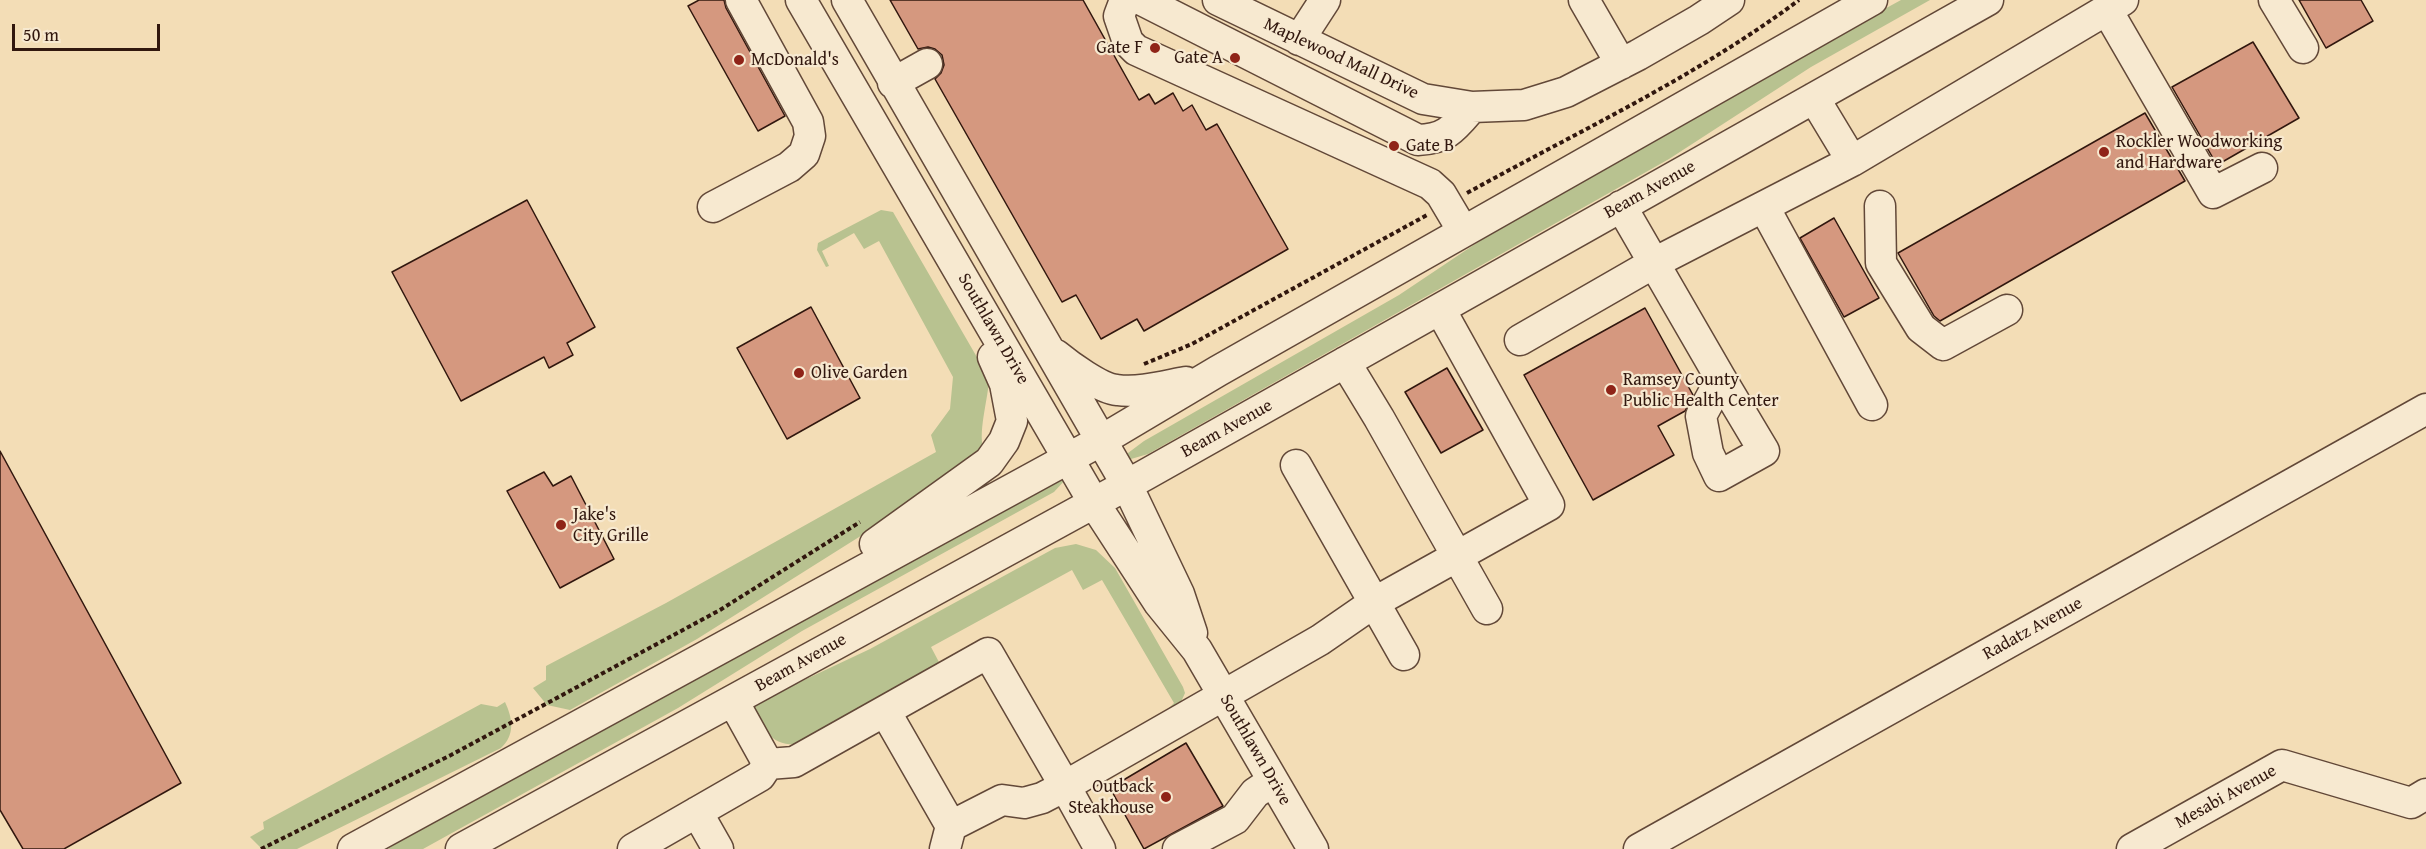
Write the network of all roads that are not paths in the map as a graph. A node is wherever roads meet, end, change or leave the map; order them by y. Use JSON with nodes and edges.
{"nodes":[{"id":1,"x":741,"y":0,"type":"edge"},
{"id":2,"x":801,"y":0,"type":"edge"},
{"id":3,"x":847,"y":0,"type":"edge"},
{"id":4,"x":1125,"y":0,"type":"edge"},
{"id":5,"x":1142,"y":0,"type":"edge"},
{"id":6,"x":1218,"y":0,"type":"edge"},
{"id":7,"x":1325,"y":0,"type":"edge"},
{"id":8,"x":1584,"y":0,"type":"edge"},
{"id":9,"x":1729,"y":0,"type":"edge"},
{"id":10,"x":1872,"y":0,"type":"edge"},
{"id":11,"x":1988,"y":0,"type":"edge"},
{"id":12,"x":2274,"y":0,"type":"edge"},
{"id":13,"x":2115,"y":5,"type":"edge"},
{"id":14,"x":1299,"y":40,"type":"junction"},
{"id":15,"x":2302,"y":48,"type":"dead end"},
{"id":16,"x":927,"y":64,"type":"dead end"},
{"id":17,"x":1621,"y":64,"type":"junction"},
{"id":18,"x":893,"y":83,"type":"junction"},
{"id":19,"x":1814,"y":98,"type":"junction"},
{"id":20,"x":1472,"y":107,"type":"junction"},
{"id":21,"x":1418,"y":140,"type":"junction"},
{"id":22,"x":1852,"y":161,"type":"junction"},
{"id":23,"x":2262,"y":168,"type":"dead end"},
{"id":24,"x":1430,"y":184,"type":"junction"},
{"id":25,"x":1621,"y":206,"type":"junction"},
{"id":26,"x":1880,"y":206,"type":"dead end"},
{"id":27,"x":713,"y":207,"type":"dead end"},
{"id":28,"x":1764,"y":207,"type":"junction"},
{"id":29,"x":1463,"y":231,"type":"junction"},
{"id":30,"x":953,"y":260,"type":"junction"},
{"id":31,"x":1654,"y":262,"type":"junction"},
{"id":32,"x":1440,"y":309,"type":"junction"},
{"id":33,"x":2007,"y":310,"type":"dead end"},
{"id":34,"x":1520,"y":340,"type":"dead end"},
{"id":35,"x":1049,"y":349,"type":"junction"},
{"id":36,"x":1345,"y":363,"type":"junction"},
{"id":37,"x":1204,"y":379,"type":"junction"},
{"id":38,"x":1720,"y":379,"type":"dead end"},
{"id":39,"x":1872,"y":405,"type":"dead end"},
{"id":40,"x":2426,"y":409,"type":"edge"},
{"id":41,"x":1102,"y":440,"type":"junction"},
{"id":42,"x":1069,"y":458,"type":"junction"},
{"id":43,"x":1296,"y":465,"type":"dead end"},
{"id":44,"x":1127,"y":485,"type":"junction"},
{"id":45,"x":1094,"y":503,"type":"junction"},
{"id":46,"x":1458,"y":555,"type":"junction"},
{"id":47,"x":1375,"y":602,"type":"junction"},
{"id":48,"x":1487,"y":609,"type":"dead end"},
{"id":49,"x":775,"y":616,"type":"junction"},
{"id":50,"x":1197,"y":650,"type":"junction"},
{"id":51,"x":1404,"y":655,"type":"dead end"},
{"id":52,"x":1224,"y":696,"type":"junction"},
{"id":53,"x":733,"y":700,"type":"junction"},
{"id":54,"x":885,"y":711,"type":"junction"},
{"id":55,"x":768,"y":764,"type":"junction"},
{"id":56,"x":1273,"y":781,"type":"junction"},
{"id":57,"x":1065,"y":786,"type":"junction"},
{"id":58,"x":2426,"y":794,"type":"edge"},
{"id":59,"x":697,"y":812,"type":"junction"},
{"id":60,"x":948,"y":837,"type":"edge"},
{"id":61,"x":468,"y":847,"type":"edge"},
{"id":62,"x":353,"y":849,"type":"edge"},
{"id":63,"x":633,"y":849,"type":"edge"},
{"id":64,"x":718,"y":849,"type":"edge"},
{"id":65,"x":1100,"y":849,"type":"edge"},
{"id":66,"x":1178,"y":849,"type":"edge"},
{"id":67,"x":1313,"y":849,"type":"edge"},
{"id":68,"x":1639,"y":849,"type":"edge"},
{"id":69,"x":2132,"y":849,"type":"edge"}],
"edges":[{"from":1,"to":27,"type":"street"},
{"from":2,"to":30,"type":"street","name":"Southlawn Drive"},
{"from":3,"to":18,"type":"street","name":"Southlawn Drive"},
{"from":4,"to":24,"type":"street"},
{"from":5,"to":21,"type":"street"},
{"from":6,"to":14,"type":"street","name":"Maplewood Mall Drive"},
{"from":7,"to":14,"type":"street"},
{"from":8,"to":17,"type":"street"},
{"from":9,"to":17,"type":"street","name":"Maplewood Mall Drive"},
{"from":10,"to":29,"type":"street"},
{"from":11,"to":19,"type":"street","name":"Beam Avenue"},
{"from":12,"to":15,"type":"street"},
{"from":13,"to":22,"type":"street"},
{"from":13,"to":23,"type":"street"},
{"from":14,"to":20,"type":"street","name":"Maplewood Mall Drive"},
{"from":16,"to":18,"type":"street"},
{"from":17,"to":20,"type":"street","name":"Maplewood Mall Drive"},
{"from":18,"to":35,"type":"street","name":"Southlawn Drive"},
{"from":19,"to":22,"type":"street"},
{"from":19,"to":25,"type":"street","name":"Beam Avenue"},
{"from":20,"to":21,"type":"street"},
{"from":21,"to":24,"type":"street"},
{"from":22,"to":28,"type":"street"},
{"from":24,"to":29,"type":"street"},
{"from":25,"to":31,"type":"street"},
{"from":25,"to":32,"type":"street","name":"Beam Avenue"},
{"from":26,"to":33,"type":"street"},
{"from":28,"to":31,"type":"street"},
{"from":28,"to":39,"type":"street"},
{"from":29,"to":37,"type":"street"},
{"from":30,"to":42,"type":"street","name":"Southlawn Drive"},
{"from":30,"to":49,"type":"street"},
{"from":31,"to":34,"type":"street"},
{"from":31,"to":38,"type":"street"},
{"from":32,"to":36,"type":"street","name":"Beam Avenue"},
{"from":32,"to":46,"type":"street"},
{"from":35,"to":37,"type":"street"},
{"from":35,"to":41,"type":"street","name":"Southlawn Drive"},
{"from":36,"to":44,"type":"street","name":"Beam Avenue"},
{"from":36,"to":46,"type":"street"},
{"from":37,"to":41,"type":"street"},
{"from":40,"to":68,"type":"street","name":"Radatz Avenue"},
{"from":41,"to":42,"type":"street"},
{"from":41,"to":44,"type":"street","name":"Southlawn Drive"},
{"from":42,"to":45,"type":"street","name":"Southlawn Drive"},
{"from":42,"to":49,"type":"street"},
{"from":43,"to":47,"type":"street"},
{"from":44,"to":45,"type":"street","name":"Beam Avenue"},
{"from":44,"to":50,"type":"street","name":"Southlawn Drive"},
{"from":45,"to":50,"type":"street","name":"Southlawn Drive"},
{"from":45,"to":53,"type":"street","name":"Beam Avenue"},
{"from":46,"to":47,"type":"street"},
{"from":46,"to":48,"type":"street"},
{"from":47,"to":51,"type":"street"},
{"from":47,"to":52,"type":"street"},
{"from":49,"to":62,"type":"street"},
{"from":50,"to":52,"type":"street","name":"Southlawn Drive"},
{"from":52,"to":56,"type":"street","name":"Southlawn Drive"},
{"from":52,"to":57,"type":"street"},
{"from":53,"to":55,"type":"street"},
{"from":53,"to":61,"type":"street","name":"Beam Avenue"},
{"from":54,"to":55,"type":"street"},
{"from":54,"to":57,"type":"street"},
{"from":54,"to":60,"type":"street"},
{"from":55,"to":59,"type":"street"},
{"from":56,"to":66,"type":"street"},
{"from":56,"to":67,"type":"street","name":"Southlawn Drive"},
{"from":57,"to":60,"type":"street"},
{"from":57,"to":65,"type":"street"},
{"from":58,"to":69,"type":"street","name":"Mesabi Avenue"},
{"from":59,"to":63,"type":"street"},
{"from":59,"to":64,"type":"street"}]}
